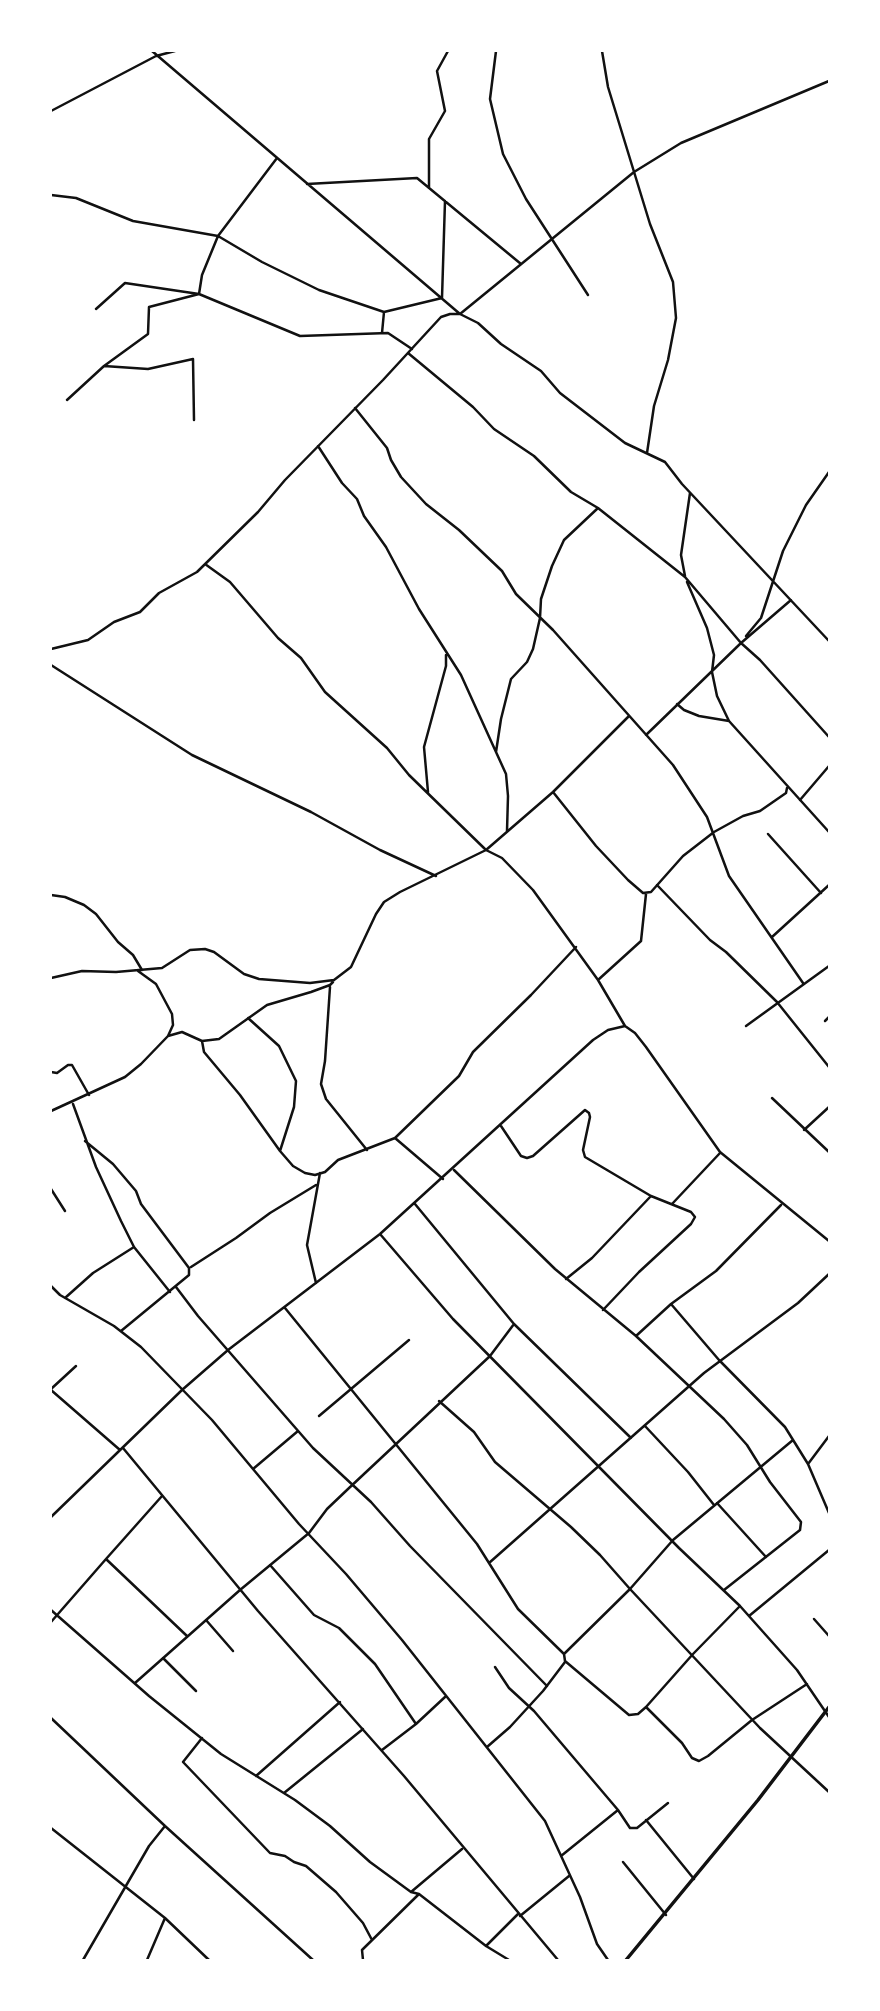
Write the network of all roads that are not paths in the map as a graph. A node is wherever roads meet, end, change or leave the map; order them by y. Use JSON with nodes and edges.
{"nodes":[{"id":1,"x":152,"y":51,"type":"edge"},
{"id":2,"x":175,"y":51,"type":"edge"},
{"id":3,"x":448,"y":51,"type":"edge"},
{"id":4,"x":496,"y":51,"type":"edge"},
{"id":5,"x":601,"y":51,"type":"edge"},
{"id":6,"x":158,"y":56,"type":"junction"},
{"id":7,"x":829,"y":81,"type":"edge"},
{"id":8,"x":51,"y":111,"type":"edge"},
{"id":9,"x":277,"y":158,"type":"junction"},
{"id":10,"x":634,"y":172,"type":"junction"},
{"id":11,"x":306,"y":184,"type":"junction"},
{"id":12,"x":429,"y":188,"type":"junction"},
{"id":13,"x":51,"y":195,"type":"edge"},
{"id":14,"x":445,"y":201,"type":"junction"},
{"id":15,"x":218,"y":236,"type":"junction"},
{"id":16,"x":552,"y":239,"type":"junction"},
{"id":17,"x":521,"y":264,"type":"junction"},
{"id":18,"x":200,"y":294,"type":"junction"},
{"id":19,"x":588,"y":295,"type":"dead end"},
{"id":20,"x":442,"y":298,"type":"junction"},
{"id":21,"x":96,"y":309,"type":"dead end"},
{"id":22,"x":384,"y":312,"type":"junction"},
{"id":23,"x":460,"y":314,"type":"junction"},
{"id":24,"x":382,"y":333,"type":"junction"},
{"id":25,"x":412,"y":349,"type":"junction"},
{"id":26,"x":408,"y":353,"type":"junction"},
{"id":27,"x":104,"y":366,"type":"junction"},
{"id":28,"x":67,"y":400,"type":"dead end"},
{"id":29,"x":355,"y":408,"type":"junction"},
{"id":30,"x":194,"y":420,"type":"dead end"},
{"id":31,"x":318,"y":446,"type":"junction"},
{"id":32,"x":647,"y":453,"type":"junction"},
{"id":33,"x":829,"y":472,"type":"edge"},
{"id":34,"x":690,"y":493,"type":"junction"},
{"id":35,"x":598,"y":508,"type":"junction"},
{"id":36,"x":205,"y":564,"type":"junction"},
{"id":37,"x":685,"y":577,"type":"junction"},
{"id":38,"x":773,"y":580,"type":"junction"},
{"id":39,"x":791,"y":600,"type":"junction"},
{"id":40,"x":540,"y":618,"type":"junction"},
{"id":41,"x":829,"y":640,"type":"edge"},
{"id":42,"x":741,"y":643,"type":"junction"},
{"id":43,"x":51,"y":649,"type":"edge"},
{"id":44,"x":446,"y":653,"type":"junction"},
{"id":45,"x":51,"y":665,"type":"edge"},
{"id":46,"x":712,"y":672,"type":"junction"},
{"id":47,"x":677,"y":704,"type":"junction"},
{"id":48,"x":629,"y":716,"type":"junction"},
{"id":49,"x":729,"y":721,"type":"junction"},
{"id":50,"x":646,"y":735,"type":"junction"},
{"id":51,"x":829,"y":737,"type":"edge"},
{"id":52,"x":496,"y":752,"type":"junction"},
{"id":53,"x":829,"y":766,"type":"edge"},
{"id":54,"x":788,"y":786,"type":"junction"},
{"id":55,"x":428,"y":792,"type":"junction"},
{"id":56,"x":553,"y":792,"type":"junction"},
{"id":57,"x":800,"y":800,"type":"junction"},
{"id":58,"x":507,"y":831,"type":"junction"},
{"id":59,"x":714,"y":832,"type":"junction"},
{"id":60,"x":829,"y":832,"type":"edge"},
{"id":61,"x":768,"y":834,"type":"dead end"},
{"id":62,"x":486,"y":850,"type":"junction"},
{"id":63,"x":436,"y":876,"type":"junction"},
{"id":64,"x":657,"y":885,"type":"junction"},
{"id":65,"x":829,"y":885,"type":"edge"},
{"id":66,"x":646,"y":893,"type":"junction"},
{"id":67,"x":821,"y":893,"type":"junction"},
{"id":68,"x":51,"y":895,"type":"edge"},
{"id":69,"x":771,"y":937,"type":"junction"},
{"id":70,"x":576,"y":947,"type":"junction"},
{"id":71,"x":829,"y":966,"type":"edge"},
{"id":72,"x":135,"y":969,"type":"junction"},
{"id":73,"x":142,"y":970,"type":"junction"},
{"id":74,"x":51,"y":978,"type":"edge"},
{"id":75,"x":598,"y":979,"type":"junction"},
{"id":76,"x":334,"y":980,"type":"junction"},
{"id":77,"x":803,"y":984,"type":"junction"},
{"id":78,"x":330,"y":985,"type":"junction"},
{"id":79,"x":777,"y":1002,"type":"junction"},
{"id":80,"x":829,"y":1017,"type":"edge"},
{"id":81,"x":248,"y":1018,"type":"junction"},
{"id":82,"x":824,"y":1021,"type":"dead end"},
{"id":83,"x":625,"y":1026,"type":"junction"},
{"id":84,"x":746,"y":1026,"type":"dead end"},
{"id":85,"x":168,"y":1036,"type":"junction"},
{"id":86,"x":202,"y":1041,"type":"junction"},
{"id":87,"x":829,"y":1067,"type":"edge"},
{"id":88,"x":51,"y":1072,"type":"edge"},
{"id":89,"x":89,"y":1095,"type":"junction"},
{"id":90,"x":772,"y":1098,"type":"dead end"},
{"id":91,"x":73,"y":1102,"type":"junction"},
{"id":92,"x":829,"y":1107,"type":"edge"},
{"id":93,"x":51,"y":1111,"type":"edge"},
{"id":94,"x":500,"y":1124,"type":"junction"},
{"id":95,"x":804,"y":1130,"type":"junction"},
{"id":96,"x":395,"y":1139,"type":"junction"},
{"id":97,"x":85,"y":1141,"type":"junction"},
{"id":98,"x":367,"y":1150,"type":"junction"},
{"id":99,"x":280,"y":1151,"type":"junction"},
{"id":100,"x":720,"y":1153,"type":"junction"},
{"id":101,"x":829,"y":1153,"type":"edge"},
{"id":102,"x":453,"y":1169,"type":"junction"},
{"id":103,"x":320,"y":1173,"type":"junction"},
{"id":104,"x":443,"y":1179,"type":"junction"},
{"id":105,"x":316,"y":1185,"type":"junction"},
{"id":106,"x":51,"y":1189,"type":"edge"},
{"id":107,"x":651,"y":1196,"type":"junction"},
{"id":108,"x":415,"y":1204,"type":"junction"},
{"id":109,"x":672,"y":1204,"type":"junction"},
{"id":110,"x":781,"y":1204,"type":"junction"},
{"id":111,"x":65,"y":1211,"type":"dead end"},
{"id":112,"x":380,"y":1234,"type":"junction"},
{"id":113,"x":829,"y":1241,"type":"edge"},
{"id":114,"x":134,"y":1247,"type":"junction"},
{"id":115,"x":189,"y":1268,"type":"junction"},
{"id":116,"x":829,"y":1273,"type":"edge"},
{"id":117,"x":566,"y":1279,"type":"junction"},
{"id":118,"x":316,"y":1284,"type":"junction"},
{"id":119,"x":51,"y":1286,"type":"edge"},
{"id":120,"x":176,"y":1287,"type":"junction"},
{"id":121,"x":170,"y":1292,"type":"junction"},
{"id":122,"x":65,"y":1298,"type":"junction"},
{"id":123,"x":671,"y":1304,"type":"junction"},
{"id":124,"x":285,"y":1308,"type":"junction"},
{"id":125,"x":603,"y":1310,"type":"junction"},
{"id":126,"x":514,"y":1324,"type":"junction"},
{"id":127,"x":121,"y":1331,"type":"junction"},
{"id":128,"x":636,"y":1336,"type":"junction"},
{"id":129,"x":410,"y":1340,"type":"dead end"},
{"id":130,"x":228,"y":1350,"type":"junction"},
{"id":131,"x":491,"y":1356,"type":"junction"},
{"id":132,"x":719,"y":1360,"type":"junction"},
{"id":133,"x":76,"y":1366,"type":"dead end"},
{"id":134,"x":689,"y":1386,"type":"junction"},
{"id":135,"x":351,"y":1389,"type":"junction"},
{"id":136,"x":51,"y":1390,"type":"edge"},
{"id":137,"x":182,"y":1390,"type":"junction"},
{"id":138,"x":439,"y":1402,"type":"junction"},
{"id":139,"x":319,"y":1416,"type":"dead end"},
{"id":140,"x":645,"y":1426,"type":"junction"},
{"id":141,"x":298,"y":1431,"type":"junction"},
{"id":142,"x":829,"y":1436,"type":"edge"},
{"id":143,"x":631,"y":1438,"type":"junction"},
{"id":144,"x":793,"y":1440,"type":"junction"},
{"id":145,"x":396,"y":1443,"type":"junction"},
{"id":146,"x":122,"y":1449,"type":"junction"},
{"id":147,"x":808,"y":1464,"type":"junction"},
{"id":148,"x":598,"y":1466,"type":"junction"},
{"id":149,"x":760,"y":1467,"type":"junction"},
{"id":150,"x":253,"y":1469,"type":"junction"},
{"id":151,"x":351,"y":1485,"type":"junction"},
{"id":152,"x":164,"y":1495,"type":"junction"},
{"id":153,"x":716,"y":1504,"type":"junction"},
{"id":154,"x":550,"y":1509,"type":"junction"},
{"id":155,"x":829,"y":1513,"type":"edge"},
{"id":156,"x":51,"y":1517,"type":"edge"},
{"id":157,"x":309,"y":1533,"type":"junction"},
{"id":158,"x":673,"y":1540,"type":"junction"},
{"id":159,"x":829,"y":1550,"type":"edge"},
{"id":160,"x":766,"y":1557,"type":"junction"},
{"id":161,"x":106,"y":1559,"type":"junction"},
{"id":162,"x":489,"y":1563,"type":"junction"},
{"id":163,"x":270,"y":1565,"type":"junction"},
{"id":164,"x":240,"y":1590,"type":"junction"},
{"id":165,"x":630,"y":1590,"type":"junction"},
{"id":166,"x":723,"y":1590,"type":"junction"},
{"id":167,"x":740,"y":1605,"type":"junction"},
{"id":168,"x":51,"y":1610,"type":"edge"},
{"id":169,"x":58,"y":1615,"type":"junction"},
{"id":170,"x":749,"y":1616,"type":"junction"},
{"id":171,"x":814,"y":1619,"type":"dead end"},
{"id":172,"x":206,"y":1620,"type":"junction"},
{"id":173,"x":51,"y":1622,"type":"edge"},
{"id":174,"x":187,"y":1636,"type":"junction"},
{"id":175,"x":829,"y":1636,"type":"edge"},
{"id":176,"x":233,"y":1651,"type":"dead end"},
{"id":177,"x":564,"y":1654,"type":"junction"},
{"id":178,"x":693,"y":1654,"type":"junction"},
{"id":179,"x":163,"y":1658,"type":"junction"},
{"id":180,"x":565,"y":1661,"type":"junction"},
{"id":181,"x":495,"y":1667,"type":"dead end"},
{"id":182,"x":135,"y":1683,"type":"junction"},
{"id":183,"x":807,"y":1684,"type":"junction"},
{"id":184,"x":547,"y":1686,"type":"junction"},
{"id":185,"x":195,"y":1691,"type":"dead end"},
{"id":186,"x":445,"y":1697,"type":"junction"},
{"id":187,"x":340,"y":1702,"type":"junction"},
{"id":188,"x":527,"y":1706,"type":"junction"},
{"id":189,"x":646,"y":1707,"type":"junction"},
{"id":190,"x":829,"y":1707,"type":"edge"},
{"id":191,"x":825,"y":1712,"type":"junction"},
{"id":192,"x":829,"y":1717,"type":"edge"},
{"id":193,"x":51,"y":1718,"type":"edge"},
{"id":194,"x":752,"y":1720,"type":"junction"},
{"id":195,"x":416,"y":1724,"type":"junction"},
{"id":196,"x":363,"y":1729,"type":"junction"},
{"id":197,"x":202,"y":1738,"type":"junction"},
{"id":198,"x":487,"y":1747,"type":"junction"},
{"id":199,"x":382,"y":1750,"type":"junction"},
{"id":200,"x":792,"y":1758,"type":"junction"},
{"id":201,"x":256,"y":1776,"type":"junction"},
{"id":202,"x":829,"y":1792,"type":"edge"},
{"id":203,"x":284,"y":1793,"type":"junction"},
{"id":204,"x":668,"y":1803,"type":"dead end"},
{"id":205,"x":618,"y":1810,"type":"junction"},
{"id":206,"x":646,"y":1820,"type":"junction"},
{"id":207,"x":165,"y":1826,"type":"junction"},
{"id":208,"x":51,"y":1828,"type":"edge"},
{"id":209,"x":463,"y":1849,"type":"junction"},
{"id":210,"x":561,"y":1856,"type":"junction"},
{"id":211,"x":623,"y":1863,"type":"dead end"},
{"id":212,"x":570,"y":1875,"type":"junction"},
{"id":213,"x":694,"y":1880,"type":"junction"},
{"id":214,"x":125,"y":1887,"type":"junction"},
{"id":215,"x":411,"y":1892,"type":"junction"},
{"id":216,"x":419,"y":1894,"type":"junction"},
{"id":217,"x":666,"y":1914,"type":"junction"},
{"id":218,"x":519,"y":1915,"type":"junction"},
{"id":219,"x":165,"y":1918,"type":"junction"},
{"id":220,"x":372,"y":1940,"type":"junction"},
{"id":221,"x":485,"y":1946,"type":"junction"},
{"id":222,"x":83,"y":1960,"type":"edge"},
{"id":223,"x":147,"y":1960,"type":"edge"},
{"id":224,"x":209,"y":1960,"type":"edge"},
{"id":225,"x":313,"y":1960,"type":"edge"},
{"id":226,"x":363,"y":1960,"type":"edge"},
{"id":227,"x":509,"y":1960,"type":"edge"},
{"id":228,"x":558,"y":1960,"type":"edge"},
{"id":229,"x":608,"y":1960,"type":"edge"},
{"id":230,"x":626,"y":1960,"type":"edge"}],
"edges":[{"from":1,"to":6,"type":"street"},
{"from":2,"to":6,"type":"street"},
{"from":3,"to":12,"type":"street"},
{"from":4,"to":16,"type":"street"},
{"from":5,"to":10,"type":"street"},
{"from":6,"to":8,"type":"street"},
{"from":6,"to":9,"type":"street"},
{"from":7,"to":10,"type":"street"},
{"from":9,"to":11,"type":"street"},
{"from":9,"to":15,"type":"street"},
{"from":10,"to":16,"type":"street"},
{"from":10,"to":32,"type":"street"},
{"from":11,"to":12,"type":"street"},
{"from":11,"to":20,"type":"street"},
{"from":12,"to":14,"type":"street"},
{"from":13,"to":15,"type":"street"},
{"from":14,"to":17,"type":"street"},
{"from":14,"to":20,"type":"street"},
{"from":15,"to":18,"type":"street"},
{"from":15,"to":22,"type":"street"},
{"from":16,"to":17,"type":"street"},
{"from":16,"to":19,"type":"street"},
{"from":17,"to":23,"type":"street"},
{"from":18,"to":21,"type":"street"},
{"from":18,"to":24,"type":"street"},
{"from":18,"to":27,"type":"street"},
{"from":20,"to":22,"type":"street"},
{"from":20,"to":23,"type":"street"},
{"from":22,"to":24,"type":"street"},
{"from":23,"to":25,"type":"street"},
{"from":23,"to":32,"type":"street"},
{"from":24,"to":25,"type":"street"},
{"from":25,"to":26,"type":"street"},
{"from":26,"to":29,"type":"street"},
{"from":26,"to":35,"type":"street"},
{"from":27,"to":28,"type":"street"},
{"from":27,"to":30,"type":"street"},
{"from":29,"to":31,"type":"street"},
{"from":29,"to":40,"type":"street"},
{"from":31,"to":36,"type":"street"},
{"from":31,"to":44,"type":"street"},
{"from":32,"to":34,"type":"street"},
{"from":33,"to":38,"type":"street"},
{"from":34,"to":37,"type":"street"},
{"from":34,"to":38,"type":"street"},
{"from":35,"to":37,"type":"street"},
{"from":35,"to":40,"type":"street"},
{"from":36,"to":43,"type":"street"},
{"from":36,"to":55,"type":"street"},
{"from":37,"to":42,"type":"street"},
{"from":37,"to":46,"type":"street"},
{"from":38,"to":39,"type":"street"},
{"from":38,"to":42,"type":"street"},
{"from":39,"to":41,"type":"street"},
{"from":39,"to":42,"type":"street"},
{"from":40,"to":48,"type":"street"},
{"from":40,"to":52,"type":"street"},
{"from":42,"to":46,"type":"street"},
{"from":42,"to":51,"type":"street"},
{"from":44,"to":52,"type":"street"},
{"from":44,"to":55,"type":"street"},
{"from":45,"to":63,"type":"street"},
{"from":46,"to":47,"type":"street"},
{"from":46,"to":49,"type":"street"},
{"from":47,"to":49,"type":"street"},
{"from":47,"to":50,"type":"street"},
{"from":48,"to":50,"type":"street"},
{"from":48,"to":56,"type":"street"},
{"from":49,"to":54,"type":"street"},
{"from":50,"to":59,"type":"street"},
{"from":52,"to":58,"type":"street"},
{"from":53,"to":57,"type":"street"},
{"from":54,"to":57,"type":"street"},
{"from":54,"to":59,"type":"street"},
{"from":55,"to":62,"type":"street"},
{"from":56,"to":58,"type":"street"},
{"from":56,"to":66,"type":"street"},
{"from":57,"to":60,"type":"street"},
{"from":58,"to":62,"type":"street"},
{"from":59,"to":64,"type":"street"},
{"from":59,"to":69,"type":"street"},
{"from":61,"to":67,"type":"street"},
{"from":62,"to":63,"type":"street"},
{"from":62,"to":70,"type":"street"},
{"from":63,"to":76,"type":"street"},
{"from":64,"to":66,"type":"street"},
{"from":64,"to":79,"type":"street"},
{"from":65,"to":67,"type":"street"},
{"from":66,"to":75,"type":"street"},
{"from":67,"to":69,"type":"street"},
{"from":68,"to":73,"type":"street"},
{"from":69,"to":77,"type":"street"},
{"from":70,"to":75,"type":"street"},
{"from":70,"to":96,"type":"street"},
{"from":71,"to":77,"type":"street"},
{"from":72,"to":73,"type":"street"},
{"from":72,"to":74,"type":"street"},
{"from":72,"to":85,"type":"street"},
{"from":73,"to":76,"type":"street"},
{"from":75,"to":83,"type":"street"},
{"from":76,"to":78,"type":"street"},
{"from":77,"to":79,"type":"street"},
{"from":78,"to":81,"type":"street"},
{"from":78,"to":98,"type":"street"},
{"from":79,"to":84,"type":"street"},
{"from":79,"to":87,"type":"street"},
{"from":80,"to":82,"type":"street"},
{"from":81,"to":86,"type":"street"},
{"from":81,"to":99,"type":"street"},
{"from":83,"to":94,"type":"street"},
{"from":83,"to":100,"type":"street"},
{"from":85,"to":86,"type":"street"},
{"from":85,"to":89,"type":"street"},
{"from":86,"to":99,"type":"street"},
{"from":88,"to":89,"type":"street"},
{"from":89,"to":91,"type":"street"},
{"from":90,"to":95,"type":"street"},
{"from":91,"to":93,"type":"street"},
{"from":91,"to":97,"type":"street"},
{"from":92,"to":95,"type":"street"},
{"from":94,"to":102,"type":"street"},
{"from":94,"to":107,"type":"street"},
{"from":95,"to":101,"type":"street"},
{"from":96,"to":98,"type":"street"},
{"from":96,"to":104,"type":"street"},
{"from":97,"to":114,"type":"street"},
{"from":97,"to":115,"type":"street"},
{"from":98,"to":103,"type":"street"},
{"from":99,"to":103,"type":"street"},
{"from":100,"to":109,"type":"street"},
{"from":100,"to":110,"type":"street"},
{"from":102,"to":104,"type":"street"},
{"from":102,"to":117,"type":"street"},
{"from":103,"to":105,"type":"street"},
{"from":104,"to":108,"type":"street"},
{"from":105,"to":115,"type":"street"},
{"from":105,"to":118,"type":"street"},
{"from":106,"to":111,"type":"street"},
{"from":107,"to":109,"type":"street"},
{"from":107,"to":117,"type":"street"},
{"from":108,"to":112,"type":"street"},
{"from":108,"to":126,"type":"street"},
{"from":109,"to":125,"type":"street"},
{"from":110,"to":113,"type":"street"},
{"from":110,"to":123,"type":"street"},
{"from":112,"to":118,"type":"street"},
{"from":112,"to":131,"type":"street"},
{"from":114,"to":121,"type":"street"},
{"from":114,"to":122,"type":"street"},
{"from":115,"to":120,"type":"street"},
{"from":116,"to":132,"type":"street"},
{"from":117,"to":125,"type":"street"},
{"from":118,"to":124,"type":"street"},
{"from":119,"to":122,"type":"street"},
{"from":120,"to":121,"type":"street"},
{"from":120,"to":130,"type":"street"},
{"from":121,"to":127,"type":"street"},
{"from":122,"to":127,"type":"street"},
{"from":123,"to":128,"type":"street"},
{"from":123,"to":132,"type":"street"},
{"from":124,"to":130,"type":"street"},
{"from":124,"to":135,"type":"street"},
{"from":125,"to":128,"type":"street"},
{"from":126,"to":131,"type":"street"},
{"from":126,"to":143,"type":"street"},
{"from":127,"to":137,"type":"street"},
{"from":128,"to":134,"type":"street"},
{"from":129,"to":135,"type":"street"},
{"from":130,"to":137,"type":"street"},
{"from":130,"to":141,"type":"street"},
{"from":131,"to":138,"type":"street"},
{"from":131,"to":148,"type":"street"},
{"from":132,"to":134,"type":"street"},
{"from":132,"to":144,"type":"street"},
{"from":133,"to":136,"type":"street"},
{"from":134,"to":140,"type":"street"},
{"from":134,"to":149,"type":"street"},
{"from":135,"to":139,"type":"street"},
{"from":135,"to":145,"type":"street"},
{"from":136,"to":146,"type":"street"},
{"from":137,"to":146,"type":"street"},
{"from":137,"to":150,"type":"street"},
{"from":138,"to":145,"type":"street"},
{"from":138,"to":154,"type":"street"},
{"from":140,"to":143,"type":"street"},
{"from":140,"to":153,"type":"street"},
{"from":141,"to":150,"type":"street"},
{"from":141,"to":151,"type":"street"},
{"from":142,"to":147,"type":"street"},
{"from":143,"to":148,"type":"street"},
{"from":144,"to":147,"type":"street"},
{"from":144,"to":149,"type":"street"},
{"from":145,"to":151,"type":"street"},
{"from":145,"to":162,"type":"street"},
{"from":146,"to":152,"type":"street"},
{"from":146,"to":156,"type":"street"},
{"from":147,"to":155,"type":"street"},
{"from":148,"to":154,"type":"street"},
{"from":148,"to":158,"type":"street"},
{"from":149,"to":153,"type":"street"},
{"from":149,"to":160,"type":"street"},
{"from":150,"to":157,"type":"street"},
{"from":151,"to":157,"type":"street"},
{"from":151,"to":184,"type":"street"},
{"from":152,"to":161,"type":"street"},
{"from":152,"to":164,"type":"street"},
{"from":153,"to":158,"type":"street"},
{"from":153,"to":160,"type":"street"},
{"from":154,"to":162,"type":"street"},
{"from":154,"to":165,"type":"street"},
{"from":157,"to":163,"type":"street"},
{"from":157,"to":186,"type":"street"},
{"from":158,"to":165,"type":"street"},
{"from":158,"to":166,"type":"street"},
{"from":159,"to":170,"type":"street"},
{"from":160,"to":166,"type":"street"},
{"from":161,"to":169,"type":"street"},
{"from":161,"to":174,"type":"street"},
{"from":162,"to":177,"type":"street"},
{"from":163,"to":164,"type":"street"},
{"from":163,"to":195,"type":"street"},
{"from":164,"to":172,"type":"street"},
{"from":164,"to":187,"type":"street"},
{"from":165,"to":177,"type":"street"},
{"from":165,"to":178,"type":"street"},
{"from":166,"to":167,"type":"street"},
{"from":167,"to":170,"type":"street"},
{"from":167,"to":178,"type":"street"},
{"from":168,"to":169,"type":"street"},
{"from":169,"to":173,"type":"street"},
{"from":169,"to":182,"type":"street"},
{"from":170,"to":183,"type":"street"},
{"from":171,"to":175,"type":"street"},
{"from":172,"to":174,"type":"street"},
{"from":172,"to":176,"type":"street"},
{"from":174,"to":179,"type":"street"},
{"from":177,"to":180,"type":"street"},
{"from":178,"to":189,"type":"street"},
{"from":178,"to":194,"type":"street"},
{"from":179,"to":182,"type":"street"},
{"from":179,"to":185,"type":"street"},
{"from":180,"to":184,"type":"street"},
{"from":180,"to":189,"type":"street"},
{"from":181,"to":188,"type":"street"},
{"from":182,"to":197,"type":"street"},
{"from":183,"to":191,"type":"street"},
{"from":183,"to":194,"type":"street"},
{"from":184,"to":188,"type":"street"},
{"from":186,"to":195,"type":"street"},
{"from":186,"to":198,"type":"street"},
{"from":187,"to":196,"type":"street"},
{"from":187,"to":201,"type":"street"},
{"from":188,"to":198,"type":"street"},
{"from":188,"to":205,"type":"street"},
{"from":189,"to":194,"type":"street"},
{"from":190,"to":191,"type":"street"},
{"from":191,"to":192,"type":"street"},
{"from":191,"to":200,"type":"street"},
{"from":193,"to":207,"type":"street"},
{"from":194,"to":200,"type":"street"},
{"from":195,"to":199,"type":"street"},
{"from":196,"to":199,"type":"street"},
{"from":196,"to":203,"type":"street"},
{"from":197,"to":201,"type":"street"},
{"from":197,"to":220,"type":"street"},
{"from":198,"to":210,"type":"street"},
{"from":199,"to":209,"type":"street"},
{"from":200,"to":202,"type":"street"},
{"from":200,"to":213,"type":"street"},
{"from":201,"to":203,"type":"street"},
{"from":203,"to":215,"type":"street"},
{"from":204,"to":206,"type":"street"},
{"from":205,"to":206,"type":"street"},
{"from":205,"to":210,"type":"street"},
{"from":206,"to":213,"type":"street"},
{"from":207,"to":214,"type":"street"},
{"from":207,"to":225,"type":"street"},
{"from":208,"to":214,"type":"street"},
{"from":209,"to":215,"type":"street"},
{"from":209,"to":218,"type":"street"},
{"from":210,"to":212,"type":"street"},
{"from":211,"to":217,"type":"street"},
{"from":212,"to":218,"type":"street"},
{"from":212,"to":229,"type":"street"},
{"from":213,"to":217,"type":"street"},
{"from":214,"to":219,"type":"street"},
{"from":214,"to":222,"type":"street"},
{"from":215,"to":216,"type":"street"},
{"from":216,"to":220,"type":"street"},
{"from":216,"to":221,"type":"street"},
{"from":217,"to":230,"type":"street"},
{"from":218,"to":221,"type":"street"},
{"from":218,"to":228,"type":"street"},
{"from":219,"to":223,"type":"street"},
{"from":219,"to":224,"type":"street"},
{"from":220,"to":226,"type":"street"},
{"from":221,"to":227,"type":"street"}]}
